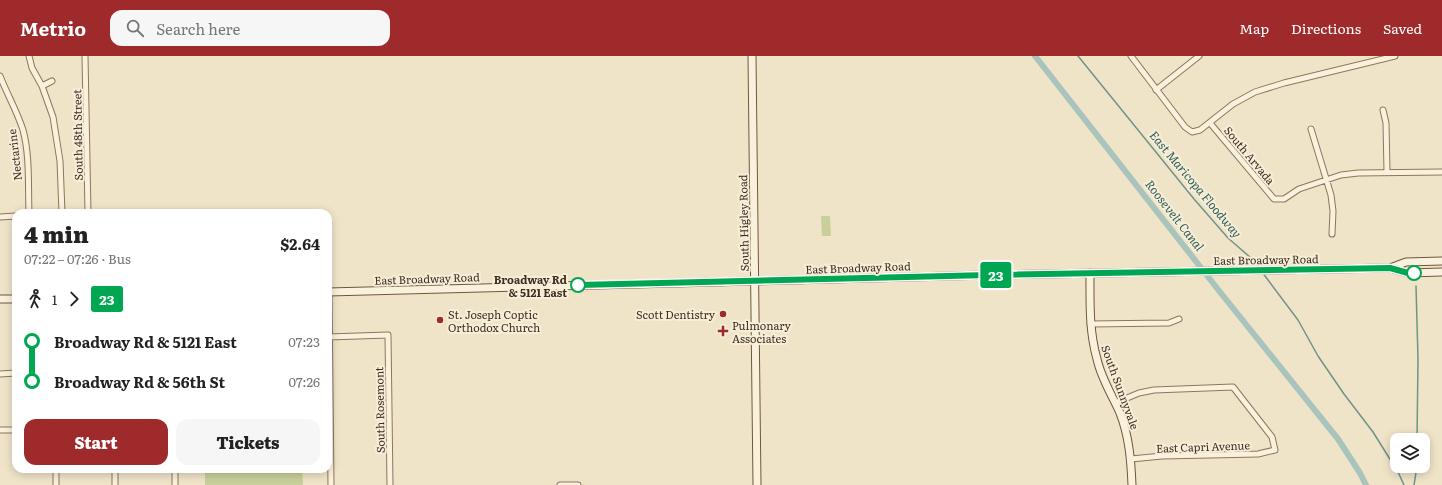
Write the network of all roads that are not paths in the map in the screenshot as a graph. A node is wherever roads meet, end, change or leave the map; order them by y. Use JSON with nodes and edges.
{"nodes":[{"id":1,"x":29,"y":56,"type":"edge"},
{"id":2,"x":85,"y":56,"type":"edge"},
{"id":3,"x":752,"y":56,"type":"edge"},
{"id":4,"x":1131,"y":56,"type":"edge"},
{"id":5,"x":1199,"y":56,"type":"edge"},
{"id":6,"x":1395,"y":56,"type":"edge"},
{"id":7,"x":0,"y":76,"type":"edge"},
{"id":8,"x":52,"y":81,"type":"dead end"},
{"id":9,"x":42,"y":86,"type":"junction"},
{"id":10,"x":1156,"y":90,"type":"junction"},
{"id":11,"x":1383,"y":110,"type":"dead end"},
{"id":12,"x":1210,"y":123,"type":"junction"},
{"id":13,"x":1311,"y":129,"type":"dead end"},
{"id":14,"x":1387,"y":172,"type":"junction"},
{"id":15,"x":1442,"y":172,"type":"edge"},
{"id":16,"x":1327,"y":179,"type":"junction"},
{"id":17,"x":29,"y":209,"type":"edge"},
{"id":18,"x":62,"y":209,"type":"edge"},
{"id":19,"x":88,"y":209,"type":"edge"},
{"id":20,"x":12,"y":216,"type":"edge"},
{"id":21,"x":0,"y":217,"type":"edge"},
{"id":22,"x":1332,"y":234,"type":"dead end"},
{"id":23,"x":1442,"y":261,"type":"edge"},
{"id":24,"x":1390,"y":268,"type":"junction"},
{"id":25,"x":1442,"y":272,"type":"edge"},
{"id":26,"x":1090,"y":273,"type":"junction"},
{"id":27,"x":755,"y":281,"type":"junction"},
{"id":28,"x":332,"y":292,"type":"edge"},
{"id":29,"x":0,"y":299,"type":"edge"},
{"id":30,"x":12,"y":299,"type":"edge"},
{"id":31,"x":1179,"y":319,"type":"dead end"},
{"id":32,"x":1090,"y":324,"type":"junction"},
{"id":33,"x":332,"y":336,"type":"edge"},
{"id":34,"x":12,"y":373,"type":"edge"},
{"id":35,"x":0,"y":374,"type":"edge"},
{"id":36,"x":1115,"y":403,"type":"junction"},
{"id":37,"x":0,"y":430,"type":"edge"},
{"id":38,"x":12,"y":430,"type":"edge"},
{"id":39,"x":1131,"y":459,"type":"junction"},
{"id":40,"x":56,"y":473,"type":"edge"},
{"id":41,"x":115,"y":473,"type":"edge"},
{"id":42,"x":175,"y":473,"type":"edge"},
{"id":43,"x":331,"y":473,"type":"edge"},
{"id":44,"x":56,"y":485,"type":"edge"},
{"id":45,"x":115,"y":485,"type":"edge"},
{"id":46,"x":175,"y":485,"type":"edge"},
{"id":47,"x":331,"y":485,"type":"edge"},
{"id":48,"x":390,"y":485,"type":"edge"},
{"id":49,"x":560,"y":485,"type":"edge"},
{"id":50,"x":578,"y":485,"type":"edge"},
{"id":51,"x":757,"y":485,"type":"edge"},
{"id":52,"x":1132,"y":485,"type":"edge"}],
"edges":[{"from":1,"to":9,"type":"street"},
{"from":2,"to":19,"type":"street","name":"South 48th Street"},
{"from":3,"to":27,"type":"main road","name":"South Higley Road"},
{"from":4,"to":10,"type":"street"},
{"from":5,"to":10,"type":"street"},
{"from":6,"to":12,"type":"street"},
{"from":7,"to":17,"type":"street","name":"Nectarine"},
{"from":8,"to":9,"type":"street"},
{"from":9,"to":18,"type":"street"},
{"from":10,"to":12,"type":"street"},
{"from":11,"to":14,"type":"street"},
{"from":12,"to":16,"type":"street","name":"South Arvada"},
{"from":13,"to":16,"type":"street"},
{"from":14,"to":15,"type":"street"},
{"from":14,"to":16,"type":"street"},
{"from":16,"to":22,"type":"street"},
{"from":20,"to":21,"type":"street"},
{"from":23,"to":24,"type":"main road","name":"East Broadway Road"},
{"from":24,"to":25,"type":"main road","name":"East Broadway Road"},
{"from":24,"to":26,"type":"main road","name":"East Broadway Road"},
{"from":26,"to":27,"type":"main road","name":"East Broadway Road"},
{"from":26,"to":32,"type":"main road","name":"South Sunnyvale"},
{"from":27,"to":28,"type":"main road","name":"East Broadway Road"},
{"from":27,"to":51,"type":"main road","name":"South Higley Road"},
{"from":29,"to":30,"type":"main road"},
{"from":31,"to":32,"type":"street"},
{"from":32,"to":36,"type":"main road","name":"South Sunnyvale"},
{"from":33,"to":48,"type":"street","name":"South Rosemont"},
{"from":34,"to":35,"type":"street"},
{"from":36,"to":39,"type":"main road","name":"South Sunnyvale"},
{"from":36,"to":39,"type":"street","name":"East Capri Avenue"},
{"from":37,"to":38,"type":"street"},
{"from":39,"to":52,"type":"main road","name":"South Sunnyvale"},
{"from":40,"to":44,"type":"street"},
{"from":41,"to":45,"type":"street"},
{"from":42,"to":46,"type":"street"},
{"from":43,"to":47,"type":"street"},
{"from":49,"to":50,"type":"street"}]}
